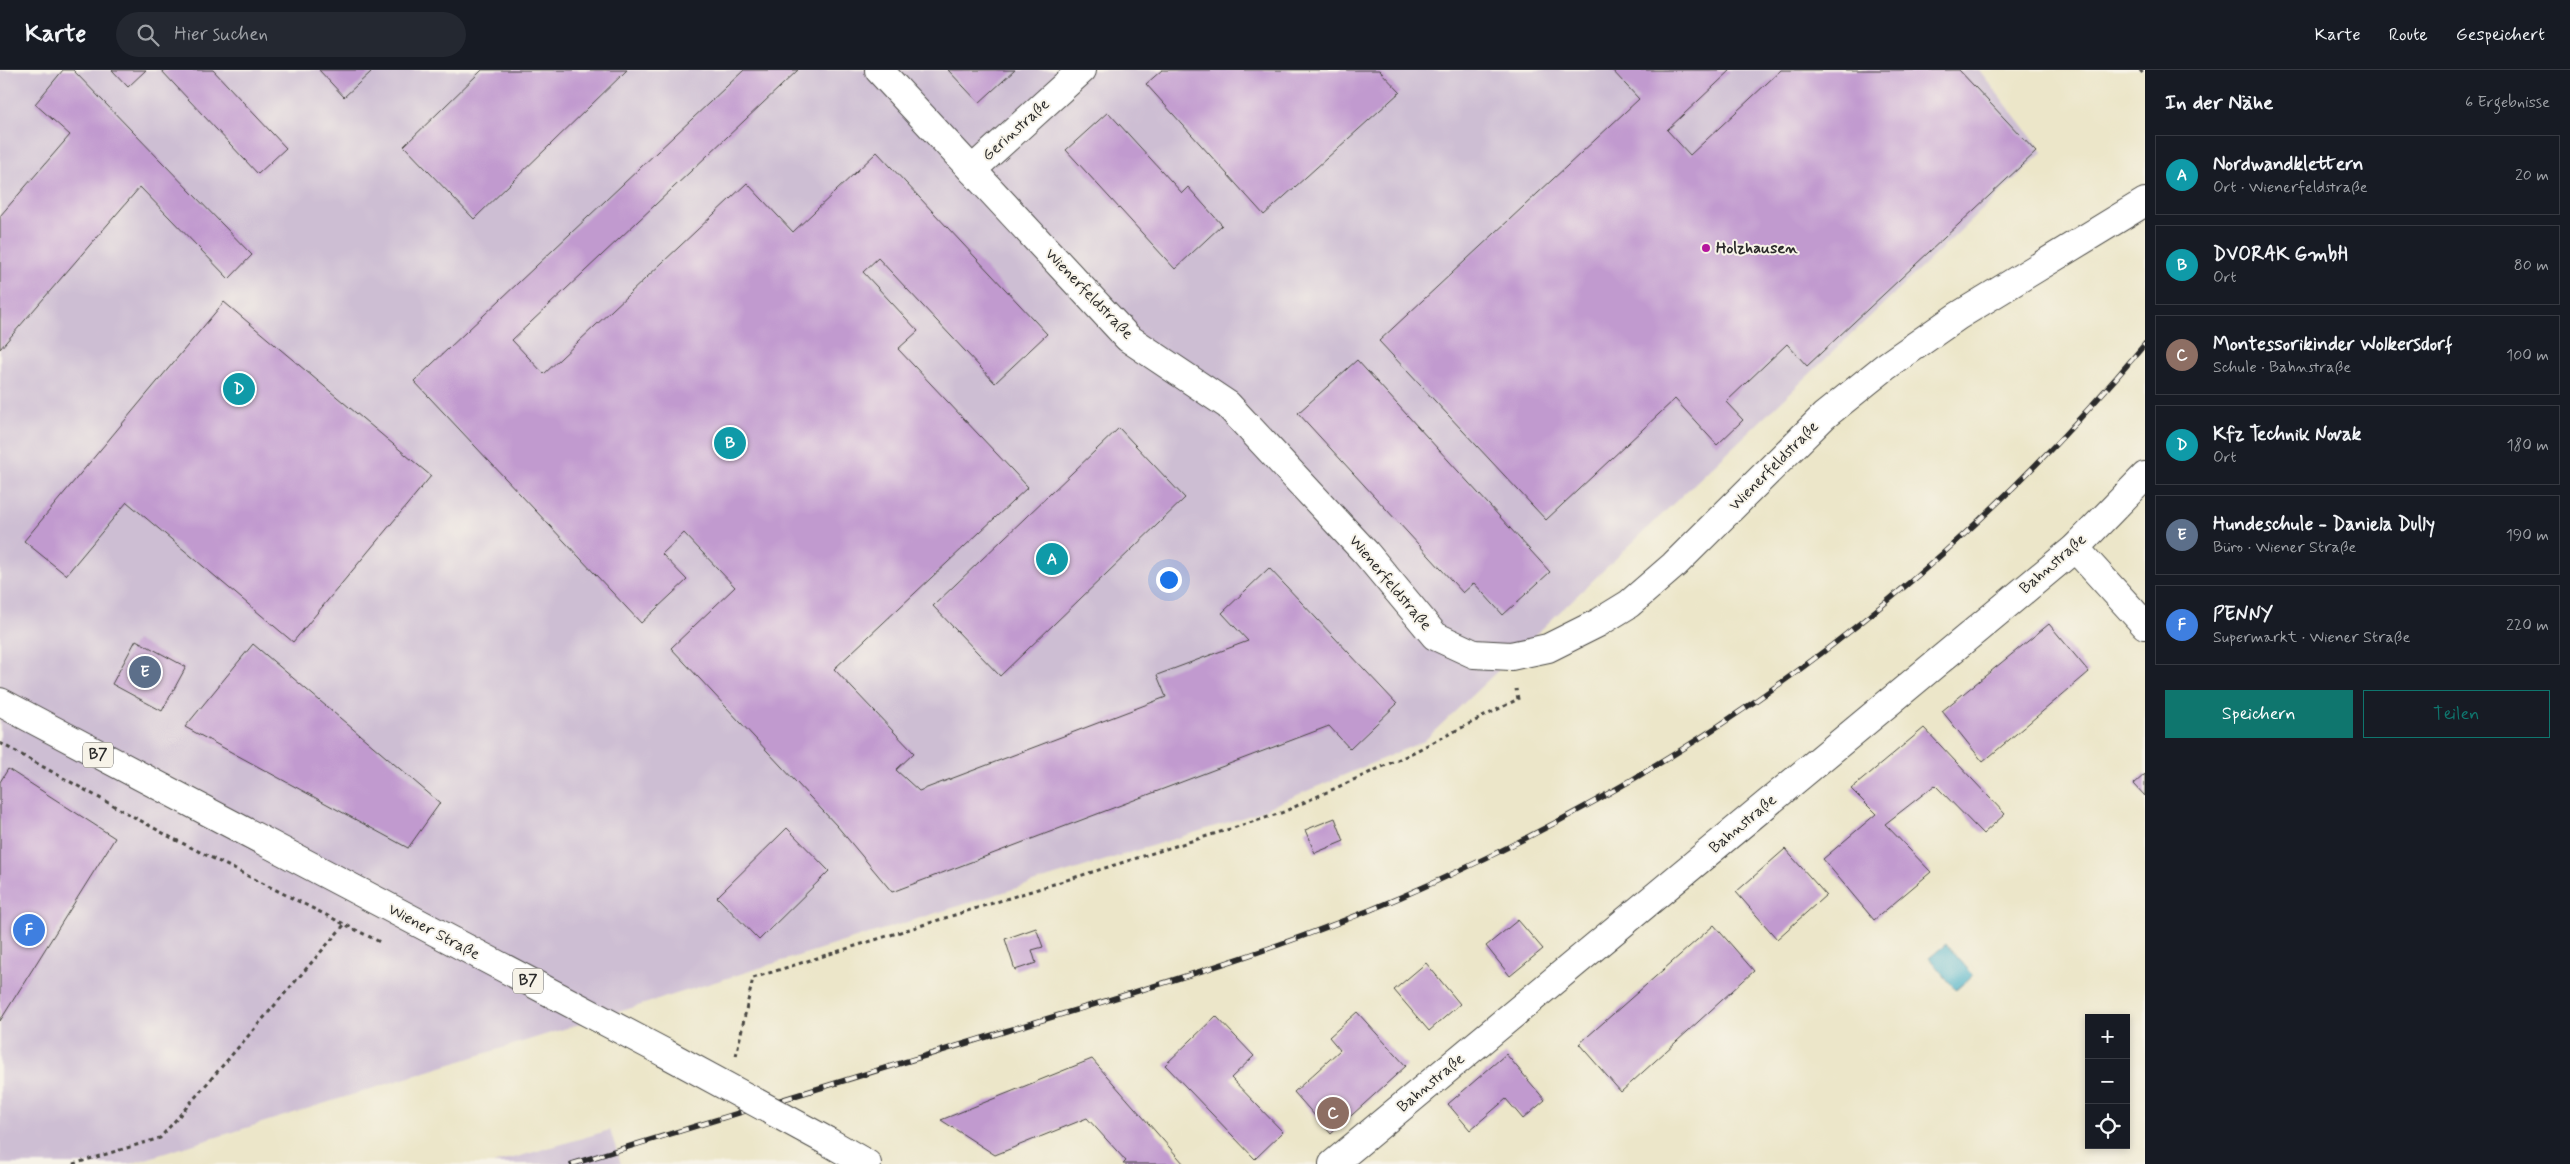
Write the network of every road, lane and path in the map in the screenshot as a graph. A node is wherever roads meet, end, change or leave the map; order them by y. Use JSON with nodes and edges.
{"nodes":[{"id":1,"x":879,"y":70,"type":"edge"},
{"id":2,"x":1082,"y":70,"type":"edge"},
{"id":3,"x":2140,"y":70,"type":"edge"},
{"id":4,"x":2145,"y":76,"type":"edge"},
{"id":5,"x":972,"y":170,"type":"junction"},
{"id":6,"x":2145,"y":202,"type":"edge"},
{"id":7,"x":2145,"y":476,"type":"edge"},
{"id":8,"x":2075,"y":548,"type":"junction"},
{"id":9,"x":2145,"y":625,"type":"edge"},
{"id":10,"x":1512,"y":656,"type":"junction"},
{"id":11,"x":0,"y":702,"type":"edge"},
{"id":12,"x":344,"y":925,"type":"dead end"},
{"id":13,"x":735,"y":1059,"type":"dead end"},
{"id":14,"x":73,"y":1164,"type":"edge"},
{"id":15,"x":867,"y":1164,"type":"edge"},
{"id":16,"x":1334,"y":1164,"type":"edge"}],
"edges":[{"from":1,"to":5,"type":"street","name":"Wienerfeldstraße"},
{"from":2,"to":5,"type":"street","name":"Gerinstraße"},
{"from":3,"to":4,"type":"path"},
{"from":5,"to":10,"type":"street","name":"Wienerfeldstraße"},
{"from":6,"to":10,"type":"street","name":"Wienerfeldstraße"},
{"from":7,"to":8,"type":"street","name":"Bahnstraße"},
{"from":8,"to":9,"type":"street"},
{"from":8,"to":16,"type":"street","name":"Bahnstraße"},
{"from":10,"to":13,"type":"path"},
{"from":11,"to":15,"type":"street","name":"Wiener Straße","number":"B7","bridge":true},
{"from":12,"to":14,"type":"path"}]}
